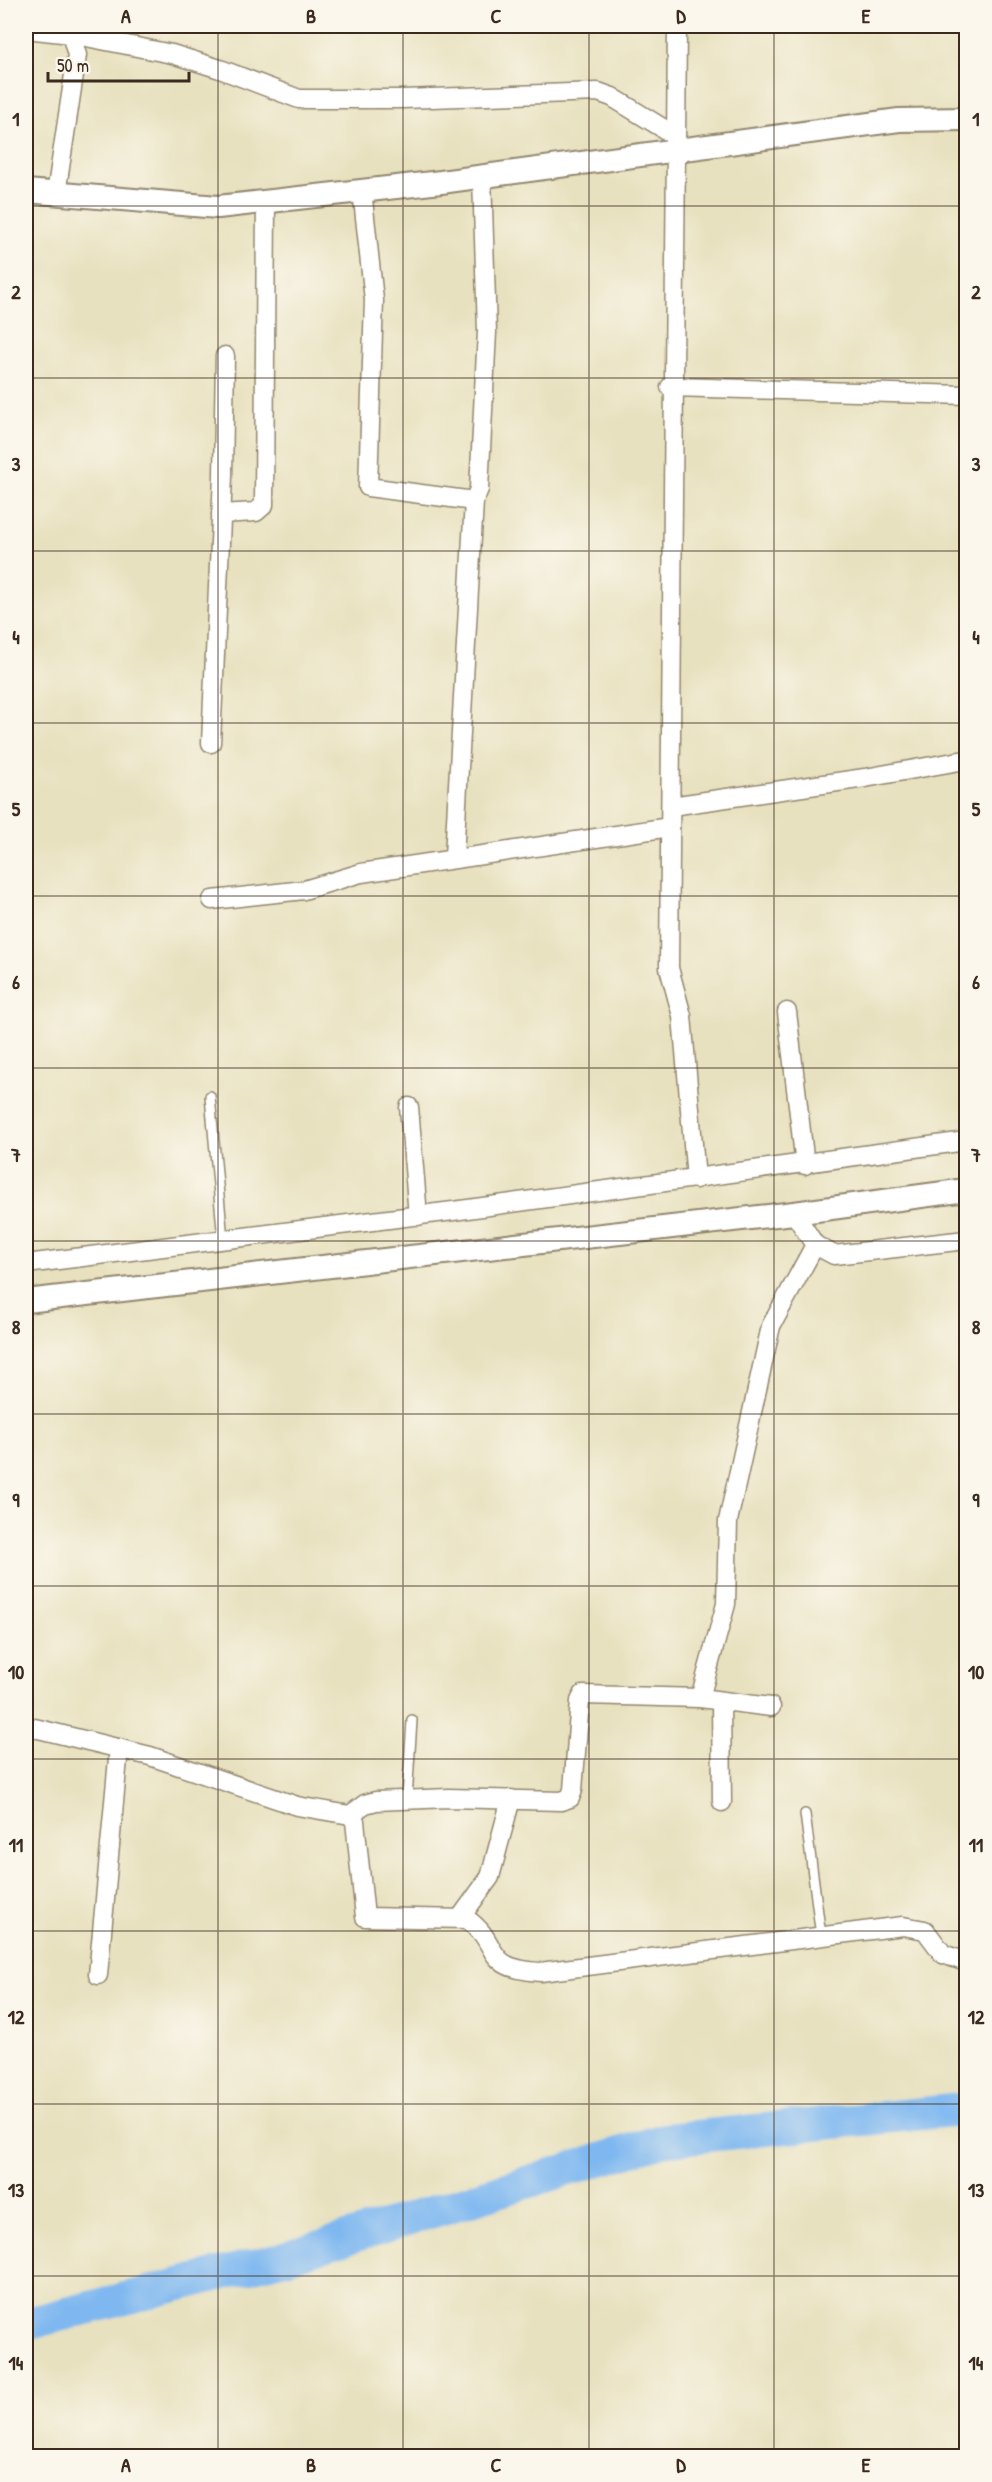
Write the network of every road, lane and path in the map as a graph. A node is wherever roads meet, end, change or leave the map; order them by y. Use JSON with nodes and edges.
{"nodes":[{"id":1,"x":677,"y":26,"type":"edge"},
{"id":2,"x":26,"y":29,"type":"edge"},
{"id":3,"x":77,"y":31,"type":"junction"},
{"id":4,"x":966,"y":119,"type":"edge"},
{"id":5,"x":674,"y":143,"type":"junction"},
{"id":6,"x":482,"y":176,"type":"junction"},
{"id":7,"x":362,"y":190,"type":"junction"},
{"id":8,"x":26,"y":192,"type":"edge"},
{"id":9,"x":56,"y":194,"type":"junction"},
{"id":10,"x":266,"y":201,"type":"junction"},
{"id":11,"x":225,"y":356,"type":"dead end"},
{"id":12,"x":671,"y":388,"type":"junction"},
{"id":13,"x":966,"y":395,"type":"edge"},
{"id":14,"x":474,"y":501,"type":"junction"},
{"id":15,"x":221,"y":514,"type":"junction"},
{"id":16,"x":211,"y":743,"type":"dead end"},
{"id":17,"x":965,"y":759,"type":"edge"},
{"id":18,"x":670,"y":806,"type":"junction"},
{"id":19,"x":670,"y":827,"type":"junction"},
{"id":20,"x":454,"y":857,"type":"junction"},
{"id":21,"x":213,"y":900,"type":"dead end"},
{"id":22,"x":787,"y":1012,"type":"dead end"},
{"id":23,"x":210,"y":1096,"type":"dead end"},
{"id":24,"x":409,"y":1107,"type":"dead end"},
{"id":25,"x":966,"y":1141,"type":"edge"},
{"id":26,"x":805,"y":1165,"type":"junction"},
{"id":27,"x":696,"y":1179,"type":"junction"},
{"id":28,"x":966,"y":1190,"type":"edge"},
{"id":29,"x":794,"y":1213,"type":"junction"},
{"id":30,"x":418,"y":1216,"type":"junction"},
{"id":31,"x":223,"y":1240,"type":"junction"},
{"id":32,"x":966,"y":1240,"type":"edge"},
{"id":33,"x":815,"y":1245,"type":"junction"},
{"id":34,"x":26,"y":1264,"type":"edge"},
{"id":35,"x":26,"y":1301,"type":"edge"},
{"id":36,"x":700,"y":1698,"type":"junction"},
{"id":37,"x":721,"y":1701,"type":"junction"},
{"id":38,"x":771,"y":1707,"type":"dead end"},
{"id":39,"x":412,"y":1720,"type":"dead end"},
{"id":40,"x":26,"y":1726,"type":"edge"},
{"id":41,"x":119,"y":1748,"type":"junction"},
{"id":42,"x":407,"y":1799,"type":"junction"},
{"id":43,"x":511,"y":1799,"type":"junction"},
{"id":44,"x":722,"y":1802,"type":"dead end"},
{"id":45,"x":805,"y":1814,"type":"dead end"},
{"id":46,"x":350,"y":1815,"type":"junction"},
{"id":47,"x":461,"y":1917,"type":"junction"},
{"id":48,"x":821,"y":1936,"type":"junction"},
{"id":49,"x":966,"y":1962,"type":"edge"},
{"id":50,"x":98,"y":1974,"type":"dead end"}],
"edges":[{"from":1,"to":5,"type":"street"},
{"from":2,"to":3,"type":"street"},
{"from":3,"to":5,"type":"street"},
{"from":3,"to":9,"type":"street"},
{"from":4,"to":5,"type":"street"},
{"from":5,"to":6,"type":"street"},
{"from":5,"to":12,"type":"street"},
{"from":6,"to":7,"type":"street"},
{"from":6,"to":14,"type":"street"},
{"from":7,"to":10,"type":"street"},
{"from":7,"to":14,"type":"street"},
{"from":8,"to":9,"type":"street"},
{"from":9,"to":10,"type":"street"},
{"from":10,"to":15,"type":"street"},
{"from":11,"to":15,"type":"street"},
{"from":12,"to":13,"type":"street"},
{"from":12,"to":18,"type":"street"},
{"from":14,"to":20,"type":"street"},
{"from":15,"to":16,"type":"street"},
{"from":17,"to":18,"type":"street"},
{"from":18,"to":19,"type":"street"},
{"from":19,"to":20,"type":"street"},
{"from":19,"to":27,"type":"street"},
{"from":20,"to":21,"type":"street"},
{"from":22,"to":26,"type":"street"},
{"from":23,"to":31,"type":"lane"},
{"from":24,"to":30,"type":"street"},
{"from":25,"to":26,"type":"street"},
{"from":26,"to":27,"type":"street"},
{"from":27,"to":30,"type":"street"},
{"from":28,"to":29,"type":"street"},
{"from":29,"to":33,"type":"street"},
{"from":29,"to":35,"type":"street"},
{"from":30,"to":31,"type":"street"},
{"from":31,"to":34,"type":"street"},
{"from":32,"to":33,"type":"street"},
{"from":33,"to":36,"type":"street"},
{"from":36,"to":37,"type":"street"},
{"from":36,"to":43,"type":"street"},
{"from":37,"to":38,"type":"street"},
{"from":37,"to":44,"type":"street"},
{"from":39,"to":42,"type":"lane"},
{"from":40,"to":41,"type":"street"},
{"from":41,"to":46,"type":"street"},
{"from":41,"to":50,"type":"street"},
{"from":42,"to":43,"type":"street"},
{"from":42,"to":46,"type":"street"},
{"from":43,"to":47,"type":"street"},
{"from":45,"to":48,"type":"lane"},
{"from":46,"to":47,"type":"street"},
{"from":47,"to":48,"type":"street"},
{"from":48,"to":49,"type":"street"}]}
